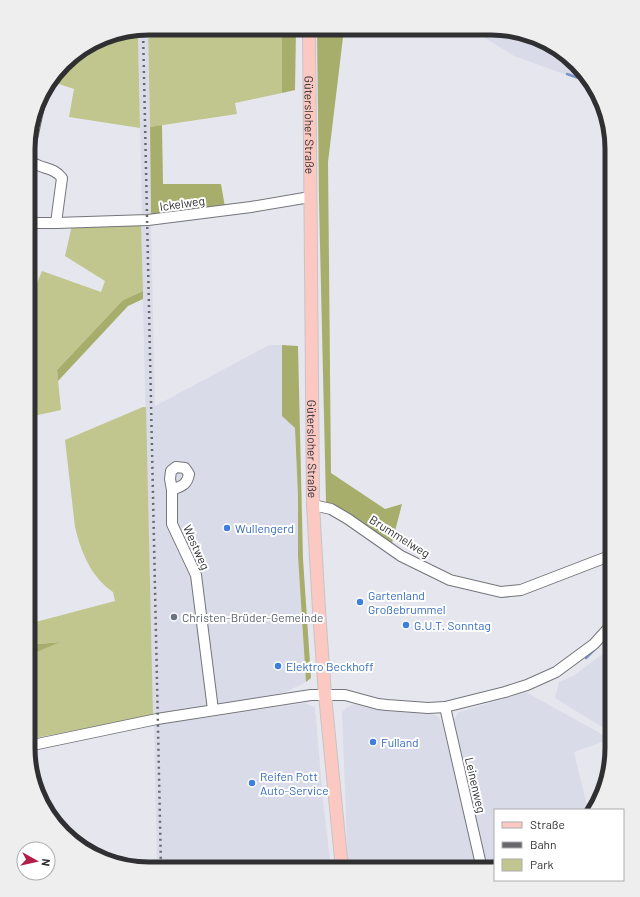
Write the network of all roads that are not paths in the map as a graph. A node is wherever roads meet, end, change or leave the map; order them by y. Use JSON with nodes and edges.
{"nodes":[{"id":1,"x":309,"y":35,"type":"edge"},
{"id":2,"x":35,"y":165,"type":"edge"},
{"id":3,"x":310,"y":197,"type":"junction"},
{"id":4,"x":35,"y":223,"type":"edge"},
{"id":5,"x":56,"y":223,"type":"junction"},
{"id":6,"x":172,"y":490,"type":"dead end"},
{"id":7,"x":313,"y":505,"type":"junction"},
{"id":8,"x":605,"y":558,"type":"edge"},
{"id":9,"x":605,"y":632,"type":"edge"},
{"id":10,"x":325,"y":695,"type":"junction"},
{"id":11,"x":445,"y":707,"type":"junction"},
{"id":12,"x":213,"y":710,"type":"junction"},
{"id":13,"x":35,"y":745,"type":"edge"},
{"id":14,"x":341,"y":862,"type":"edge"},
{"id":15,"x":480,"y":862,"type":"edge"}],
"edges":[{"from":1,"to":3,"type":"main road","name":"Gütersloher Straße"},
{"from":2,"to":5,"type":"street"},
{"from":3,"to":5,"type":"street","name":"Ickelweg"},
{"from":3,"to":7,"type":"main road","name":"Gütersloher Straße"},
{"from":4,"to":5,"type":"street","name":"Ickelweg"},
{"from":6,"to":12,"type":"street","name":"Westweg"},
{"from":7,"to":8,"type":"street","name":"Brummelweg"},
{"from":7,"to":10,"type":"main road","name":"Gütersloher Straße"},
{"from":9,"to":11,"type":"street"},
{"from":10,"to":11,"type":"street"},
{"from":10,"to":12,"type":"street"},
{"from":10,"to":14,"type":"main road","name":"Gütersloher Straße"},
{"from":11,"to":15,"type":"street","name":"Leinenweg"},
{"from":12,"to":13,"type":"street"}]}
